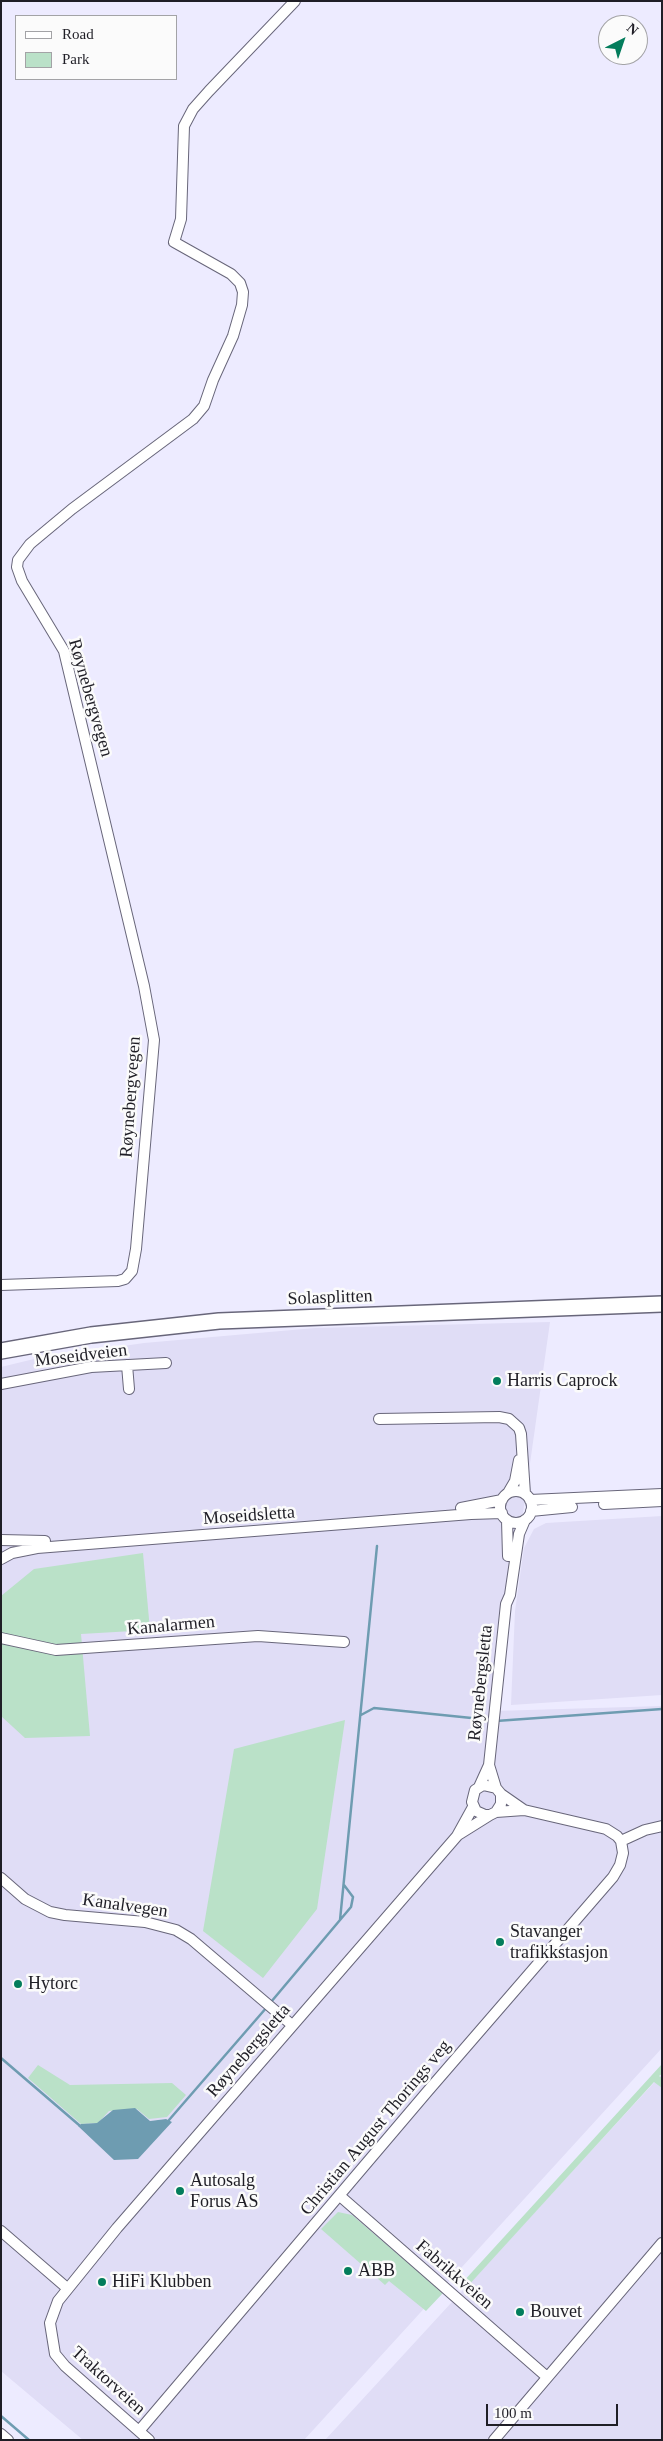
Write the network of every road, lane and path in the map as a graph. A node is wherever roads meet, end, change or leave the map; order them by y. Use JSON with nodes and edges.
{"nodes":[{"id":1,"x":295,"y":1,"type":"edge"},
{"id":2,"x":1,"y":1285,"type":"edge"},
{"id":3,"x":662,"y":1295,"type":"edge"},
{"id":4,"x":662,"y":1304,"type":"edge"},
{"id":5,"x":628,"y":1307,"type":"junction"},
{"id":6,"x":662,"y":1309,"type":"edge"},
{"id":7,"x":1,"y":1341,"type":"edge"},
{"id":8,"x":1,"y":1351,"type":"edge"},
{"id":9,"x":166,"y":1363,"type":"dead end"},
{"id":10,"x":128,"y":1366,"type":"junction"},
{"id":11,"x":1,"y":1384,"type":"edge"},
{"id":12,"x":129,"y":1388,"type":"dead end"},
{"id":13,"x":379,"y":1419,"type":"dead end"},
{"id":14,"x":523,"y":1447,"type":"junction"},
{"id":15,"x":662,"y":1494,"type":"edge"},
{"id":16,"x":505,"y":1497,"type":"junction"},
{"id":17,"x":528,"y":1497,"type":"junction"},
{"id":18,"x":662,"y":1501,"type":"edge"},
{"id":19,"x":528,"y":1516,"type":"junction"},
{"id":20,"x":504,"y":1517,"type":"junction"},
{"id":21,"x":1,"y":1540,"type":"edge"},
{"id":22,"x":1,"y":1559,"type":"edge"},
{"id":23,"x":506,"y":1604,"type":"junction"},
{"id":24,"x":1,"y":1638,"type":"edge"},
{"id":25,"x":344,"y":1642,"type":"dead end"},
{"id":26,"x":489,"y":1765,"type":"junction"},
{"id":27,"x":479,"y":1787,"type":"junction"},
{"id":28,"x":498,"y":1791,"type":"junction"},
{"id":29,"x":473,"y":1807,"type":"junction"},
{"id":30,"x":524,"y":1810,"type":"junction"},
{"id":31,"x":493,"y":1813,"type":"junction"},
{"id":32,"x":662,"y":1826,"type":"edge"},
{"id":33,"x":457,"y":1836,"type":"junction"},
{"id":34,"x":621,"y":1841,"type":"junction"},
{"id":35,"x":1,"y":1878,"type":"edge"},
{"id":36,"x":292,"y":2025,"type":"junction"},
{"id":37,"x":340,"y":2196,"type":"junction"},
{"id":38,"x":1,"y":2231,"type":"edge"},
{"id":39,"x":662,"y":2243,"type":"edge"},
{"id":40,"x":67,"y":2288,"type":"junction"},
{"id":41,"x":547,"y":2378,"type":"junction"},
{"id":42,"x":139,"y":2431,"type":"junction"},
{"id":43,"x":1,"y":2434,"type":"edge"},
{"id":44,"x":8,"y":2440,"type":"edge"},
{"id":45,"x":149,"y":2440,"type":"edge"},
{"id":46,"x":494,"y":2440,"type":"edge"}],
"edges":[{"from":1,"to":2,"type":"street","name":"Røynebergvegen"},
{"from":3,"to":7,"type":"highway","name":"Solasplitten"},
{"from":4,"to":5,"type":"highway","name":"Solasplitten"},
{"from":5,"to":6,"type":"highway"},
{"from":5,"to":8,"type":"highway","name":"Solasplitten"},
{"from":9,"to":10,"type":"street","name":"Moseidveien"},
{"from":10,"to":11,"type":"street","name":"Moseidveien"},
{"from":10,"to":12,"type":"street"},
{"from":13,"to":14,"type":"street"},
{"from":14,"to":16,"type":"street"},
{"from":14,"to":17,"type":"street"},
{"from":15,"to":17,"type":"street"},
{"from":16,"to":17,"type":"street"},
{"from":16,"to":20,"type":"street"},
{"from":16,"to":21,"type":"street","name":"Moseidsletta"},
{"from":17,"to":19,"type":"street"},
{"from":18,"to":19,"type":"street"},
{"from":19,"to":20,"type":"street"},
{"from":19,"to":23,"type":"street","name":"Røynebergsletta"},
{"from":20,"to":22,"type":"street","name":"Moseidsletta"},
{"from":20,"to":23,"type":"street","name":"Røynebergsletta"},
{"from":23,"to":26,"type":"street","name":"Røynebergsletta"},
{"from":24,"to":25,"type":"street","name":"Kanalarmen"},
{"from":26,"to":27,"type":"street","name":"Røynebergsletta"},
{"from":26,"to":28,"type":"street","name":"Røynebergsletta"},
{"from":27,"to":28,"type":"street"},
{"from":27,"to":29,"type":"street"},
{"from":28,"to":30,"type":"street"},
{"from":28,"to":31,"type":"street"},
{"from":29,"to":31,"type":"street"},
{"from":29,"to":33,"type":"street","name":"Røynebergsletta"},
{"from":30,"to":31,"type":"street"},
{"from":30,"to":34,"type":"street"},
{"from":31,"to":33,"type":"street","name":"Røynebergsletta"},
{"from":32,"to":34,"type":"street"},
{"from":33,"to":36,"type":"street","name":"Røynebergsletta"},
{"from":34,"to":37,"type":"street","name":"Christian August Thorings veg"},
{"from":35,"to":36,"type":"street","name":"Kanalvegen"},
{"from":36,"to":40,"type":"street","name":"Røynebergsletta"},
{"from":37,"to":41,"type":"street","name":"Fabrikkveien"},
{"from":37,"to":42,"type":"street","name":"Christian August Thorings veg"},
{"from":38,"to":40,"type":"street"},
{"from":39,"to":41,"type":"street"},
{"from":40,"to":42,"type":"street","name":"Traktorveien"},
{"from":41,"to":46,"type":"street"},
{"from":42,"to":45,"type":"street","name":"Traktorveien"},
{"from":43,"to":44,"type":"street"}]}
